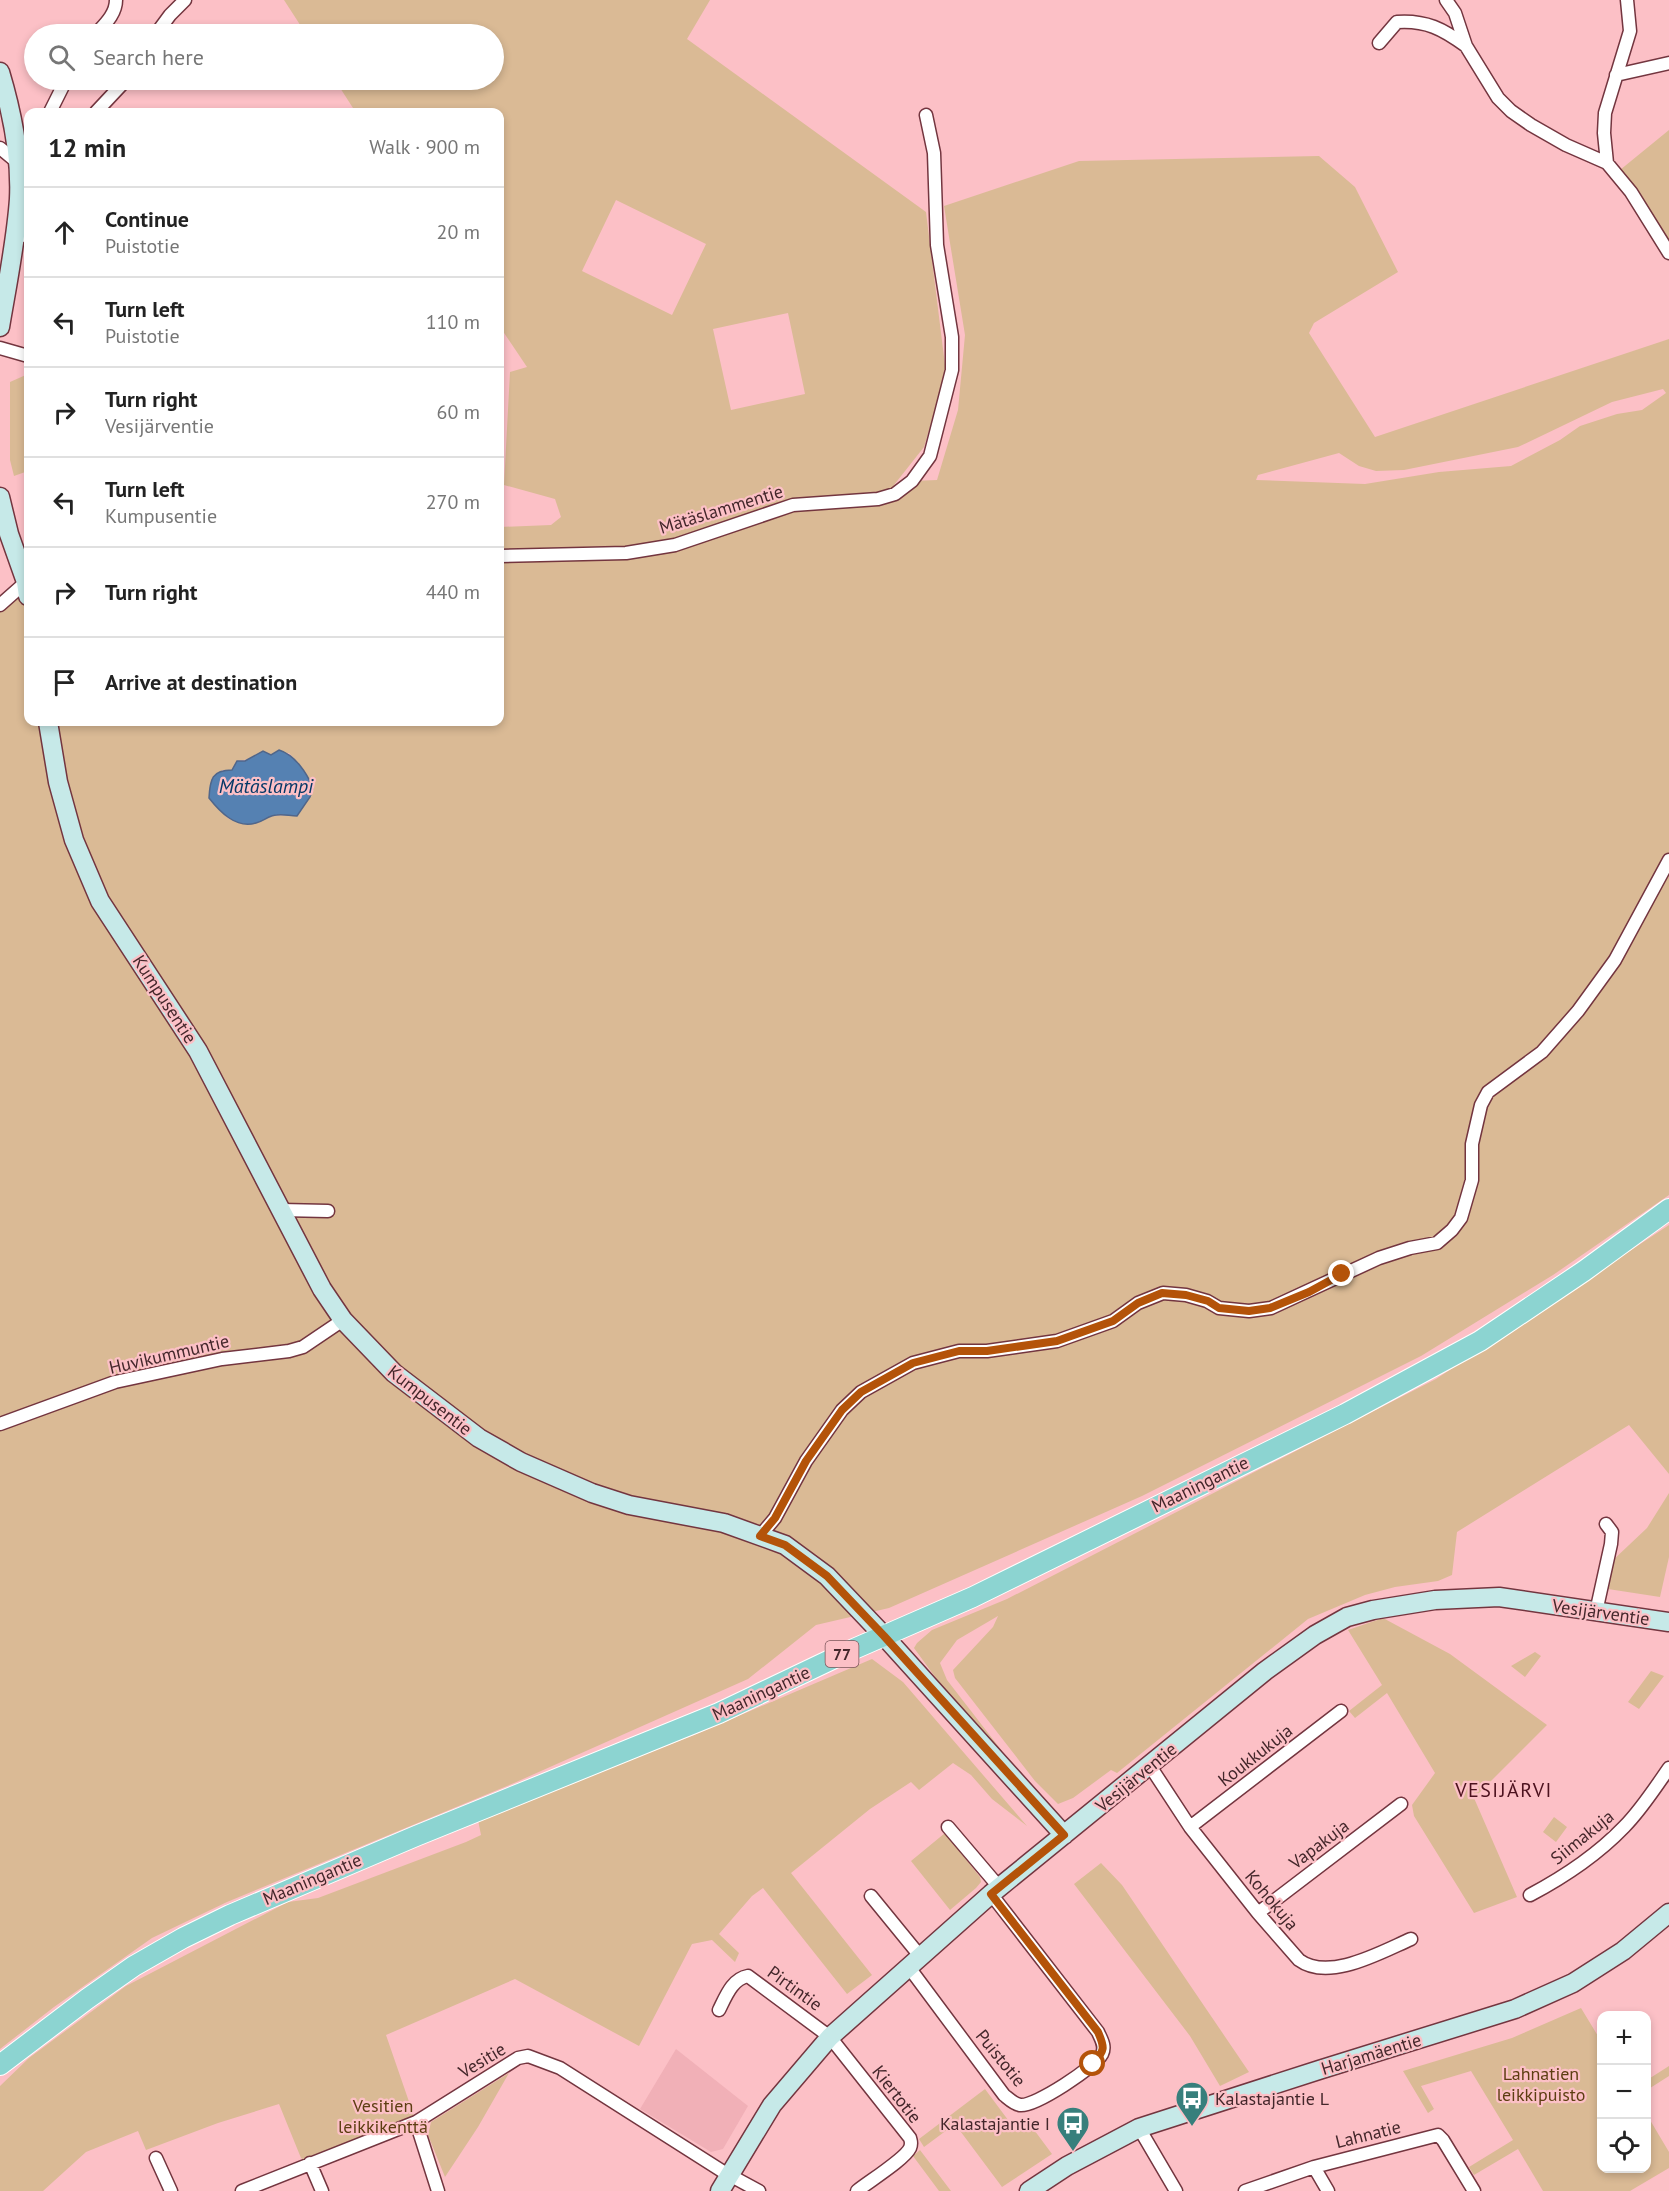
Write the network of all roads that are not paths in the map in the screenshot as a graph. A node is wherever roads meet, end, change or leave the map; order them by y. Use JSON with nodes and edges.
{"nodes":[{"id":1,"x":116,"y":0,"type":"edge"},
{"id":2,"x":185,"y":0,"type":"edge"},
{"id":3,"x":1446,"y":0,"type":"edge"},
{"id":4,"x":1628,"y":0,"type":"edge"},
{"id":5,"x":105,"y":24,"type":"edge"},
{"id":6,"x":163,"y":24,"type":"edge"},
{"id":7,"x":1379,"y":43,"type":"dead end"},
{"id":8,"x":1466,"y":45,"type":"junction"},
{"id":9,"x":1669,"y":63,"type":"edge"},
{"id":10,"x":0,"y":72,"type":"edge"},
{"id":11,"x":1616,"y":75,"type":"junction"},
{"id":12,"x":61,"y":90,"type":"edge"},
{"id":13,"x":117,"y":90,"type":"edge"},
{"id":14,"x":52,"y":108,"type":"edge"},
{"id":15,"x":100,"y":108,"type":"edge"},
{"id":16,"x":926,"y":115,"type":"dead end"},
{"id":17,"x":15,"y":149,"type":"edge"},
{"id":18,"x":1607,"y":163,"type":"junction"},
{"id":19,"x":21,"y":236,"type":"edge"},
{"id":20,"x":1669,"y":254,"type":"edge"},
{"id":21,"x":0,"y":327,"type":"edge"},
{"id":22,"x":0,"y":348,"type":"edge"},
{"id":23,"x":24,"y":355,"type":"edge"},
{"id":24,"x":0,"y":497,"type":"edge"},
{"id":25,"x":504,"y":556,"type":"edge"},
{"id":26,"x":24,"y":575,"type":"edge"},
{"id":27,"x":24,"y":583,"type":"edge"},
{"id":28,"x":0,"y":605,"type":"edge"},
{"id":29,"x":49,"y":726,"type":"edge"},
{"id":30,"x":1669,"y":860,"type":"edge"},
{"id":31,"x":1669,"y":1209,"type":"edge"},
{"id":32,"x":281,"y":1210,"type":"junction"},
{"id":33,"x":328,"y":1211,"type":"dead end"},
{"id":34,"x":343,"y":1320,"type":"junction"},
{"id":35,"x":0,"y":1424,"type":"edge"},
{"id":36,"x":1606,"y":1524,"type":"dead end"},
{"id":37,"x":760,"y":1536,"type":"junction"},
{"id":38,"x":1596,"y":1612,"type":"junction"},
{"id":39,"x":1669,"y":1622,"type":"edge"},
{"id":40,"x":884,"y":1636,"type":"junction"},
{"id":41,"x":1341,"y":1711,"type":"dead end"},
{"id":42,"x":1150,"y":1766,"type":"junction"},
{"id":43,"x":1669,"y":1768,"type":"edge"},
{"id":44,"x":1401,"y":1804,"type":"dead end"},
{"id":45,"x":948,"y":1827,"type":"dead end"},
{"id":46,"x":1190,"y":1827,"type":"junction"},
{"id":47,"x":1064,"y":1835,"type":"junction"},
{"id":48,"x":995,"y":1890,"type":"junction"},
{"id":49,"x":1530,"y":1894,"type":"dead end"},
{"id":50,"x":871,"y":1896,"type":"dead end"},
{"id":51,"x":1258,"y":1913,"type":"junction"},
{"id":52,"x":1669,"y":1913,"type":"edge"},
{"id":53,"x":1411,"y":1939,"type":"dead end"},
{"id":54,"x":914,"y":1961,"type":"junction"},
{"id":55,"x":719,"y":2010,"type":"dead end"},
{"id":56,"x":830,"y":2037,"type":"junction"},
{"id":57,"x":0,"y":2065,"type":"edge"},
{"id":58,"x":416,"y":2122,"type":"junction"},
{"id":59,"x":1139,"y":2128,"type":"junction"},
{"id":60,"x":156,"y":2158,"type":"dead end"},
{"id":61,"x":310,"y":2163,"type":"junction"},
{"id":62,"x":1314,"y":2167,"type":"junction"},
{"id":63,"x":729,"y":2173,"type":"junction"},
{"id":64,"x":171,"y":2191,"type":"edge"},
{"id":65,"x":242,"y":2191,"type":"edge"},
{"id":66,"x":322,"y":2191,"type":"edge"},
{"id":67,"x":438,"y":2191,"type":"edge"},
{"id":68,"x":720,"y":2191,"type":"edge"},
{"id":69,"x":759,"y":2191,"type":"edge"},
{"id":70,"x":856,"y":2191,"type":"edge"},
{"id":71,"x":1029,"y":2191,"type":"edge"},
{"id":72,"x":1176,"y":2191,"type":"edge"},
{"id":73,"x":1245,"y":2191,"type":"edge"},
{"id":74,"x":1328,"y":2191,"type":"edge"},
{"id":75,"x":1474,"y":2191,"type":"edge"}],
"edges":[{"from":1,"to":5,"type":"street"},
{"from":2,"to":6,"type":"street"},
{"from":3,"to":8,"type":"street"},
{"from":4,"to":11,"type":"street"},
{"from":7,"to":8,"type":"street"},
{"from":8,"to":18,"type":"street"},
{"from":9,"to":11,"type":"street"},
{"from":10,"to":17,"type":"street"},
{"from":11,"to":18,"type":"street"},
{"from":12,"to":14,"type":"street"},
{"from":13,"to":15,"type":"street"},
{"from":16,"to":25,"type":"street","name":"Mätäslammentie"},
{"from":17,"to":19,"type":"street"},
{"from":18,"to":20,"type":"street"},
{"from":19,"to":21,"type":"street"},
{"from":22,"to":23,"type":"street"},
{"from":24,"to":26,"type":"street"},
{"from":27,"to":28,"type":"street"},
{"from":29,"to":32,"type":"street","name":"Kumpusentie"},
{"from":30,"to":37,"type":"street"},
{"from":31,"to":40,"type":"main road","name":"Maaningantie","number":"77"},
{"from":32,"to":33,"type":"street"},
{"from":32,"to":34,"type":"street","name":"Kumpusentie"},
{"from":34,"to":35,"type":"street","name":"Huvikummuntie"},
{"from":34,"to":37,"type":"street","name":"Kumpusentie"},
{"from":36,"to":38,"type":"street"},
{"from":37,"to":40,"type":"street","name":"Kumpusentie"},
{"from":38,"to":39,"type":"street","name":"Vesijärventie"},
{"from":38,"to":42,"type":"street","name":"Vesijärventie"},
{"from":40,"to":47,"type":"street","name":"Kumpusentie"},
{"from":40,"to":57,"type":"main road","name":"Maaningantie","number":"77"},
{"from":41,"to":46,"type":"street","name":"Koukkukuja"},
{"from":42,"to":46,"type":"street","name":"Kohokuja"},
{"from":42,"to":47,"type":"street","name":"Vesijärventie"},
{"from":43,"to":49,"type":"street","name":"Siimakuja"},
{"from":44,"to":51,"type":"street","name":"Vapakuja"},
{"from":45,"to":48,"type":"street"},
{"from":46,"to":51,"type":"street","name":"Kohokuja"},
{"from":47,"to":48,"type":"street","name":"Vesijärventie"},
{"from":48,"to":54,"type":"street","name":"Vesijärventie"},
{"from":48,"to":54,"type":"street","name":"Puistotie"},
{"from":50,"to":54,"type":"street"},
{"from":51,"to":53,"type":"street","name":"Kohokuja"},
{"from":52,"to":59,"type":"street","name":"Harjamäentie"},
{"from":54,"to":56,"type":"street","name":"Vesijärventie"},
{"from":55,"to":56,"type":"street","name":"Pirtintie"},
{"from":56,"to":63,"type":"street","name":"Vesijärventie"},
{"from":56,"to":70,"type":"street","name":"Kiertotie"},
{"from":58,"to":61,"type":"street","name":"Vesitie"},
{"from":58,"to":63,"type":"street","name":"Vesitie"},
{"from":58,"to":67,"type":"street"},
{"from":59,"to":71,"type":"street","name":"Harjamäentie"},
{"from":59,"to":72,"type":"street"},
{"from":60,"to":64,"type":"street"},
{"from":61,"to":65,"type":"street","name":"Vesitie"},
{"from":61,"to":66,"type":"street"},
{"from":62,"to":73,"type":"street","name":"Lahnatie"},
{"from":62,"to":74,"type":"street"},
{"from":62,"to":75,"type":"street","name":"Lahnatie"},
{"from":63,"to":68,"type":"street","name":"Vesijärventie"},
{"from":63,"to":69,"type":"street"}]}
